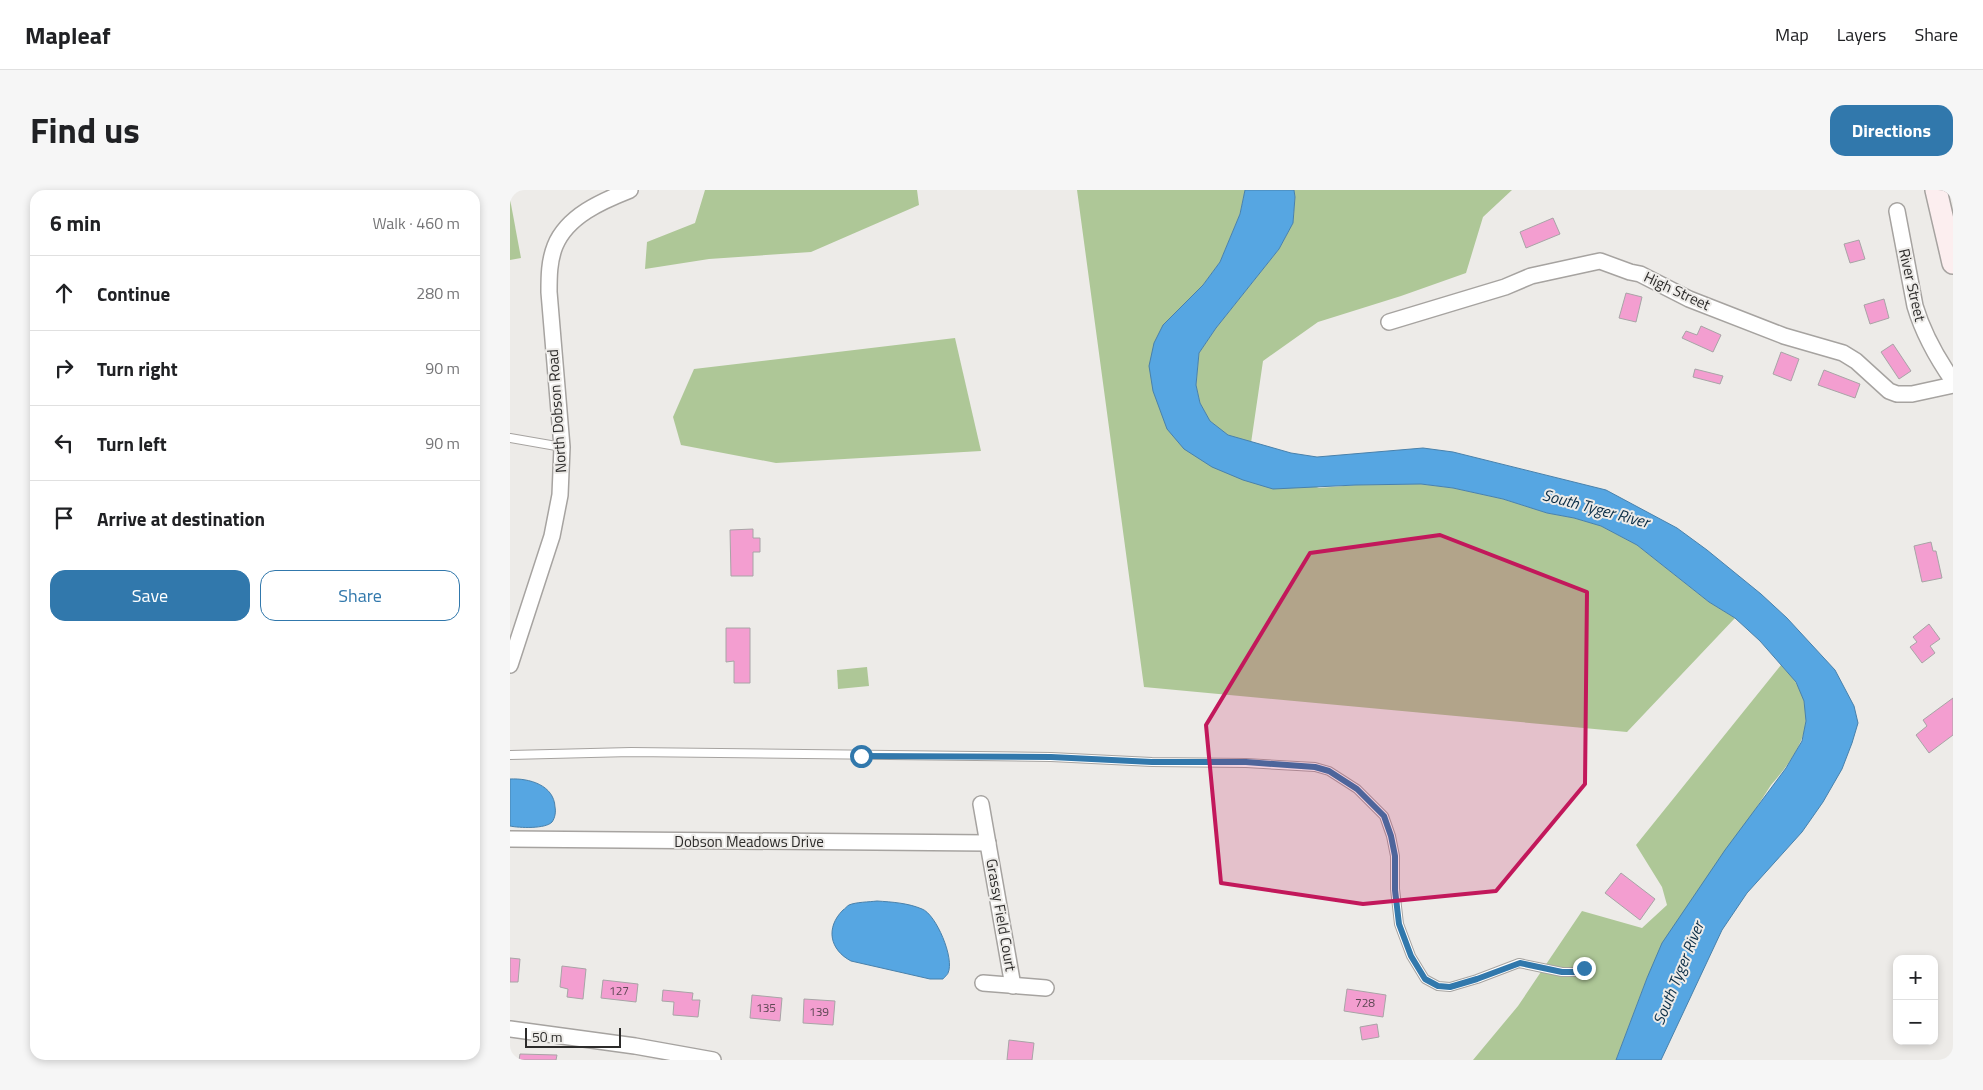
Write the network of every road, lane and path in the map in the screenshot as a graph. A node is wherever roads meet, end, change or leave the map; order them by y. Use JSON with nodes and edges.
{"nodes":[{"id":1,"x":630,"y":190,"type":"edge"},
{"id":2,"x":1936,"y":190,"type":"edge"},
{"id":3,"x":1897,"y":211,"type":"dead end"},
{"id":4,"x":1953,"y":263,"type":"edge"},
{"id":5,"x":1389,"y":322,"type":"dead end"},
{"id":6,"x":1953,"y":381,"type":"edge"},
{"id":7,"x":1953,"y":386,"type":"edge"},
{"id":8,"x":510,"y":438,"type":"edge"},
{"id":9,"x":562,"y":447,"type":"junction"},
{"id":10,"x":510,"y":665,"type":"edge"},
{"id":11,"x":510,"y":756,"type":"edge"},
{"id":12,"x":981,"y":804,"type":"dead end"},
{"id":13,"x":510,"y":839,"type":"edge"},
{"id":14,"x":988,"y":844,"type":"junction"},
{"id":15,"x":1584,"y":968,"type":"dead end"},
{"id":16,"x":983,"y":983,"type":"dead end"},
{"id":17,"x":1013,"y":986,"type":"junction"},
{"id":18,"x":1046,"y":988,"type":"dead end"},
{"id":19,"x":510,"y":1028,"type":"edge"},
{"id":20,"x":713,"y":1060,"type":"edge"}],
"edges":[{"from":1,"to":9,"type":"street","name":"North Dobson Road"},
{"from":2,"to":4,"type":"main road"},
{"from":3,"to":6,"type":"street","name":"River Street"},
{"from":5,"to":7,"type":"street","name":"High Street"},
{"from":8,"to":9,"type":"lane"},
{"from":9,"to":10,"type":"street","name":"North Dobson Road"},
{"from":11,"to":15,"type":"lane"},
{"from":12,"to":14,"type":"street","name":"Grassy Field Court"},
{"from":13,"to":14,"type":"street","name":"Dobson Meadows Drive"},
{"from":14,"to":17,"type":"street","name":"Grassy Field Court"},
{"from":16,"to":17,"type":"street","name":"Grassy Field Court"},
{"from":17,"to":18,"type":"street","name":"Grassy Field Court"},
{"from":19,"to":20,"type":"street"}]}
